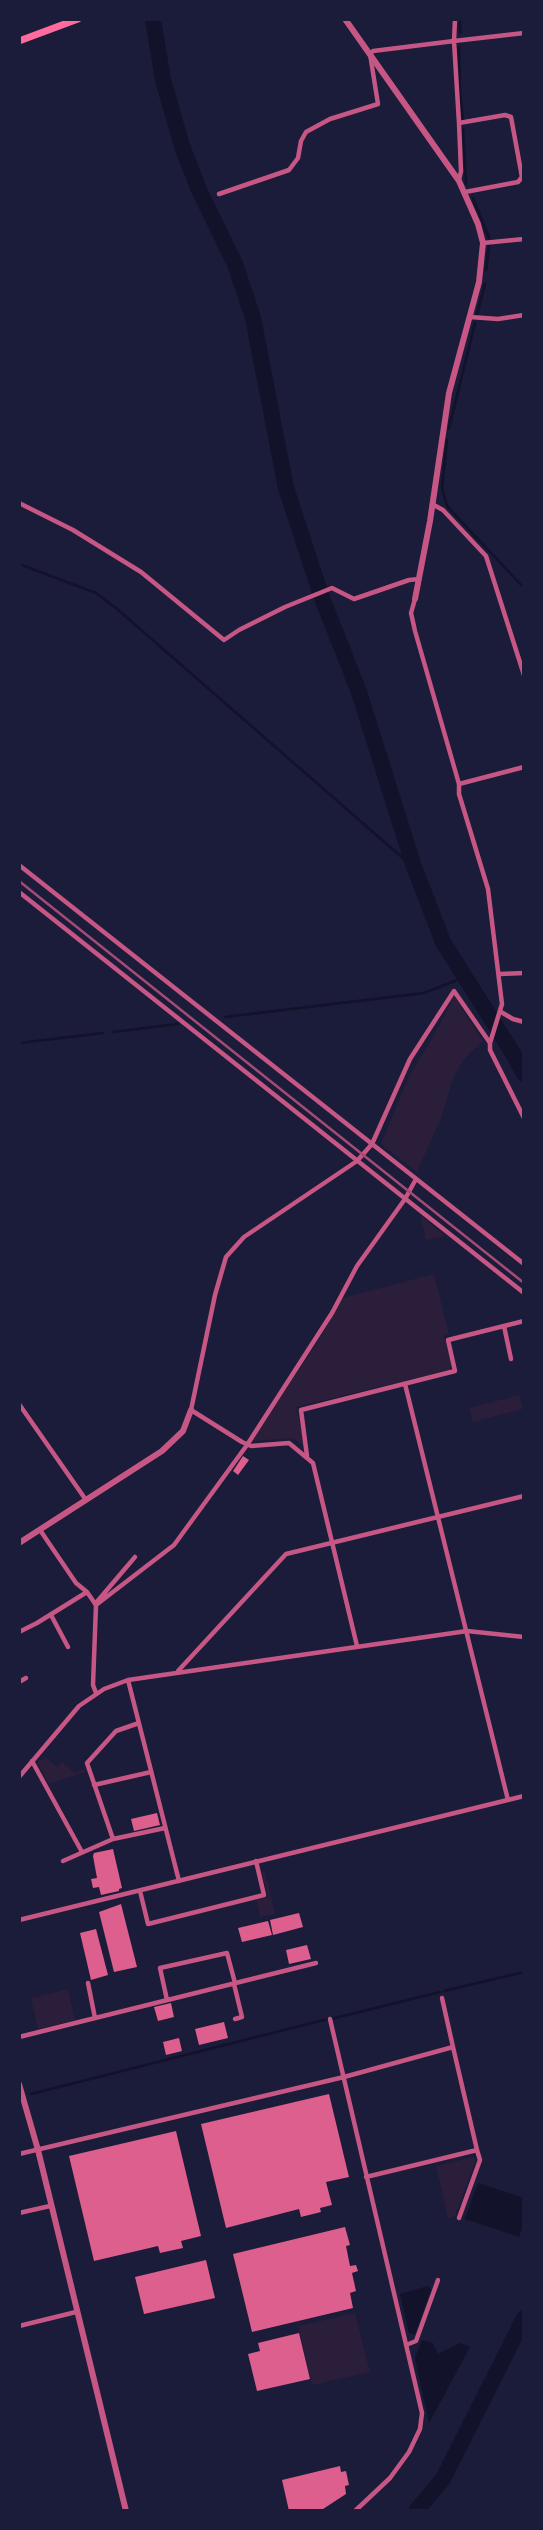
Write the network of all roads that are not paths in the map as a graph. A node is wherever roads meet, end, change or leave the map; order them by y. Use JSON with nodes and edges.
{"nodes":[{"id":1,"x":78,"y":19,"type":"edge"},
{"id":2,"x":345,"y":19,"type":"edge"},
{"id":3,"x":455,"y":19,"type":"edge"},
{"id":4,"x":524,"y":33,"type":"edge"},
{"id":5,"x":19,"y":41,"type":"edge"},
{"id":6,"x":454,"y":41,"type":"junction"},
{"id":7,"x":370,"y":54,"type":"junction"},
{"id":8,"x":459,"y":123,"type":"junction"},
{"id":9,"x":459,"y":181,"type":"junction"},
{"id":10,"x":465,"y":192,"type":"junction"},
{"id":11,"x":219,"y":194,"type":"dead end"},
{"id":12,"x":524,"y":239,"type":"edge"},
{"id":13,"x":483,"y":243,"type":"junction"},
{"id":14,"x":524,"y":315,"type":"edge"},
{"id":15,"x":470,"y":317,"type":"junction"},
{"id":16,"x":19,"y":503,"type":"edge"},
{"id":17,"x":432,"y":504,"type":"junction"},
{"id":18,"x":419,"y":579,"type":"junction"},
{"id":19,"x":415,"y":599,"type":"joint"},
{"id":20,"x":524,"y":675,"type":"edge"},
{"id":21,"x":524,"y":766,"type":"edge"},
{"id":22,"x":459,"y":784,"type":"junction"},
{"id":23,"x":19,"y":865,"type":"edge"},
{"id":24,"x":19,"y":892,"type":"edge"},
{"id":25,"x":524,"y":973,"type":"edge"},
{"id":26,"x":500,"y":974,"type":"junction"},
{"id":27,"x":501,"y":1012,"type":"junction"},
{"id":28,"x":524,"y":1022,"type":"edge"},
{"id":29,"x":491,"y":1041,"type":"junction"},
{"id":30,"x":524,"y":1118,"type":"edge"},
{"id":31,"x":372,"y":1144,"type":"junction"},
{"id":32,"x":357,"y":1161,"type":"junction"},
{"id":33,"x":416,"y":1179,"type":"junction"},
{"id":34,"x":405,"y":1199,"type":"junction"},
{"id":35,"x":524,"y":1264,"type":"edge"},
{"id":36,"x":524,"y":1293,"type":"edge"},
{"id":37,"x":524,"y":1321,"type":"edge"},
{"id":38,"x":504,"y":1326,"type":"junction"},
{"id":39,"x":512,"y":1359,"type":"dead end"},
{"id":40,"x":405,"y":1384,"type":"junction"},
{"id":41,"x":19,"y":1404,"type":"edge"},
{"id":42,"x":191,"y":1410,"type":"junction"},
{"id":43,"x":247,"y":1445,"type":"junction"},
{"id":44,"x":307,"y":1457,"type":"junction"},
{"id":45,"x":524,"y":1496,"type":"edge"},
{"id":46,"x":86,"y":1500,"type":"junction"},
{"id":47,"x":438,"y":1517,"type":"junction"},
{"id":48,"x":40,"y":1530,"type":"junction"},
{"id":49,"x":19,"y":1543,"type":"edge"},
{"id":50,"x":332,"y":1544,"type":"junction"},
{"id":51,"x":135,"y":1557,"type":"dead end"},
{"id":52,"x":87,"y":1591,"type":"junction"},
{"id":53,"x":95,"y":1604,"type":"junction"},
{"id":54,"x":51,"y":1615,"type":"junction"},
{"id":55,"x":19,"y":1621,"type":"edge"},
{"id":56,"x":22,"y":1631,"type":"edge"},
{"id":57,"x":467,"y":1631,"type":"junction"},
{"id":58,"x":524,"y":1637,"type":"edge"},
{"id":59,"x":357,"y":1646,"type":"junction"},
{"id":60,"x":68,"y":1647,"type":"dead end"},
{"id":61,"x":178,"y":1672,"type":"junction"},
{"id":62,"x":26,"y":1678,"type":"dead end"},
{"id":63,"x":128,"y":1680,"type":"junction"},
{"id":64,"x":19,"y":1682,"type":"edge"},
{"id":65,"x":96,"y":1693,"type":"junction"},
{"id":66,"x":139,"y":1723,"type":"junction"},
{"id":67,"x":33,"y":1760,"type":"junction"},
{"id":68,"x":151,"y":1772,"type":"junction"},
{"id":69,"x":19,"y":1776,"type":"edge"},
{"id":70,"x":94,"y":1785,"type":"junction"},
{"id":71,"x":524,"y":1796,"type":"edge"},
{"id":72,"x":508,"y":1800,"type":"junction"},
{"id":73,"x":165,"y":1828,"type":"junction"},
{"id":74,"x":113,"y":1839,"type":"junction"},
{"id":75,"x":82,"y":1852,"type":"junction"},
{"id":76,"x":63,"y":1861,"type":"dead end"},
{"id":77,"x":256,"y":1861,"type":"junction"},
{"id":78,"x":179,"y":1881,"type":"junction"},
{"id":79,"x":140,"y":1891,"type":"junction"},
{"id":80,"x":19,"y":1920,"type":"edge"},
{"id":81,"x":316,"y":1963,"type":"dead end"},
{"id":82,"x":88,"y":1983,"type":"dead end"},
{"id":83,"x":234,"y":1984,"type":"junction"},
{"id":84,"x":442,"y":1998,"type":"dead end"},
{"id":85,"x":167,"y":2000,"type":"junction"},
{"id":86,"x":241,"y":2017,"type":"dead end"},
{"id":87,"x":95,"y":2018,"type":"junction"},
{"id":88,"x":330,"y":2019,"type":"dead end"},
{"id":89,"x":19,"y":2037,"type":"edge"},
{"id":90,"x":453,"y":2046,"type":"junction"},
{"id":91,"x":344,"y":2077,"type":"junction"},
{"id":92,"x":19,"y":2084,"type":"edge"},
{"id":93,"x":38,"y":2150,"type":"junction"},
{"id":94,"x":477,"y":2150,"type":"junction"},
{"id":95,"x":19,"y":2154,"type":"edge"},
{"id":96,"x":366,"y":2177,"type":"junction"},
{"id":97,"x":50,"y":2206,"type":"junction"},
{"id":98,"x":19,"y":2213,"type":"edge"},
{"id":99,"x":459,"y":2218,"type":"dead end"},
{"id":100,"x":438,"y":2280,"type":"dead end"},
{"id":101,"x":76,"y":2312,"type":"junction"},
{"id":102,"x":19,"y":2326,"type":"edge"},
{"id":103,"x":406,"y":2344,"type":"junction"},
{"id":104,"x":126,"y":2511,"type":"edge"},
{"id":105,"x":355,"y":2511,"type":"edge"}],
"edges":[{"from":1,"to":5,"type":"main road"},
{"from":2,"to":7,"type":"street"},
{"from":3,"to":6,"type":"street"},
{"from":4,"to":6,"type":"street"},
{"from":6,"to":7,"type":"street"},
{"from":6,"to":8,"type":"street"},
{"from":7,"to":9,"type":"street"},
{"from":7,"to":11,"type":"street"},
{"from":8,"to":9,"type":"street"},
{"from":8,"to":10,"type":"street"},
{"from":9,"to":10,"type":"street"},
{"from":10,"to":13,"type":"street"},
{"from":12,"to":13,"type":"street"},
{"from":13,"to":15,"type":"street"},
{"from":14,"to":15,"type":"street"},
{"from":15,"to":17,"type":"street"},
{"from":16,"to":18,"type":"street"},
{"from":17,"to":18,"type":"street"},
{"from":17,"to":20,"type":"street"},
{"from":18,"to":19,"type":"street"},
{"from":19,"to":22,"type":"street"},
{"from":21,"to":22,"type":"street"},
{"from":22,"to":26,"type":"street"},
{"from":23,"to":31,"type":"street"},
{"from":24,"to":32,"type":"street"},
{"from":25,"to":26,"type":"street"},
{"from":26,"to":27,"type":"street"},
{"from":27,"to":28,"type":"street"},
{"from":27,"to":29,"type":"street"},
{"from":29,"to":30,"type":"street"},
{"from":29,"to":31,"type":"street"},
{"from":31,"to":32,"type":"street"},
{"from":31,"to":33,"type":"street"},
{"from":32,"to":34,"type":"street"},
{"from":32,"to":42,"type":"street"},
{"from":33,"to":34,"type":"street"},
{"from":33,"to":35,"type":"street"},
{"from":34,"to":36,"type":"street"},
{"from":34,"to":43,"type":"street"},
{"from":37,"to":38,"type":"street"},
{"from":38,"to":39,"type":"street"},
{"from":38,"to":40,"type":"street"},
{"from":40,"to":44,"type":"street"},
{"from":40,"to":47,"type":"street"},
{"from":41,"to":46,"type":"street"},
{"from":42,"to":43,"type":"street"},
{"from":42,"to":46,"type":"street"},
{"from":43,"to":44,"type":"street"},
{"from":43,"to":53,"type":"street"},
{"from":44,"to":50,"type":"street"},
{"from":45,"to":47,"type":"street"},
{"from":46,"to":48,"type":"street"},
{"from":47,"to":50,"type":"street"},
{"from":47,"to":57,"type":"street"},
{"from":48,"to":49,"type":"street"},
{"from":48,"to":52,"type":"street"},
{"from":50,"to":59,"type":"street"},
{"from":50,"to":61,"type":"street"},
{"from":51,"to":53,"type":"street"},
{"from":52,"to":53,"type":"street"},
{"from":52,"to":54,"type":"street"},
{"from":53,"to":65,"type":"street"},
{"from":54,"to":56,"type":"street"},
{"from":54,"to":60,"type":"street"},
{"from":55,"to":56,"type":"street"},
{"from":57,"to":58,"type":"street"},
{"from":57,"to":59,"type":"street"},
{"from":57,"to":72,"type":"street"},
{"from":59,"to":61,"type":"street"},
{"from":61,"to":63,"type":"street"},
{"from":62,"to":64,"type":"street"},
{"from":63,"to":65,"type":"street"},
{"from":63,"to":66,"type":"street"},
{"from":65,"to":67,"type":"street"},
{"from":66,"to":68,"type":"street"},
{"from":66,"to":70,"type":"street"},
{"from":67,"to":69,"type":"street"},
{"from":67,"to":75,"type":"street"},
{"from":68,"to":70,"type":"street"},
{"from":68,"to":73,"type":"street"},
{"from":70,"to":74,"type":"street"},
{"from":71,"to":72,"type":"street"},
{"from":72,"to":77,"type":"street"},
{"from":73,"to":74,"type":"street"},
{"from":73,"to":78,"type":"street"},
{"from":74,"to":75,"type":"street"},
{"from":75,"to":76,"type":"street"},
{"from":77,"to":78,"type":"street"},
{"from":77,"to":79,"type":"street"},
{"from":78,"to":79,"type":"street"},
{"from":79,"to":80,"type":"street"},
{"from":81,"to":83,"type":"street"},
{"from":82,"to":87,"type":"street"},
{"from":83,"to":85,"type":"street"},
{"from":83,"to":85,"type":"street"},
{"from":83,"to":86,"type":"street"},
{"from":84,"to":90,"type":"street"},
{"from":85,"to":87,"type":"street"},
{"from":87,"to":89,"type":"street"},
{"from":88,"to":91,"type":"street"},
{"from":90,"to":91,"type":"street"},
{"from":90,"to":94,"type":"street"},
{"from":91,"to":93,"type":"street"},
{"from":91,"to":96,"type":"street"},
{"from":92,"to":93,"type":"street"},
{"from":93,"to":95,"type":"street"},
{"from":93,"to":97,"type":"street"},
{"from":94,"to":96,"type":"street"},
{"from":94,"to":99,"type":"street"},
{"from":96,"to":103,"type":"street"},
{"from":97,"to":98,"type":"street"},
{"from":97,"to":101,"type":"street"},
{"from":100,"to":103,"type":"street"},
{"from":101,"to":102,"type":"street"},
{"from":101,"to":104,"type":"street"},
{"from":103,"to":105,"type":"street"}]}
